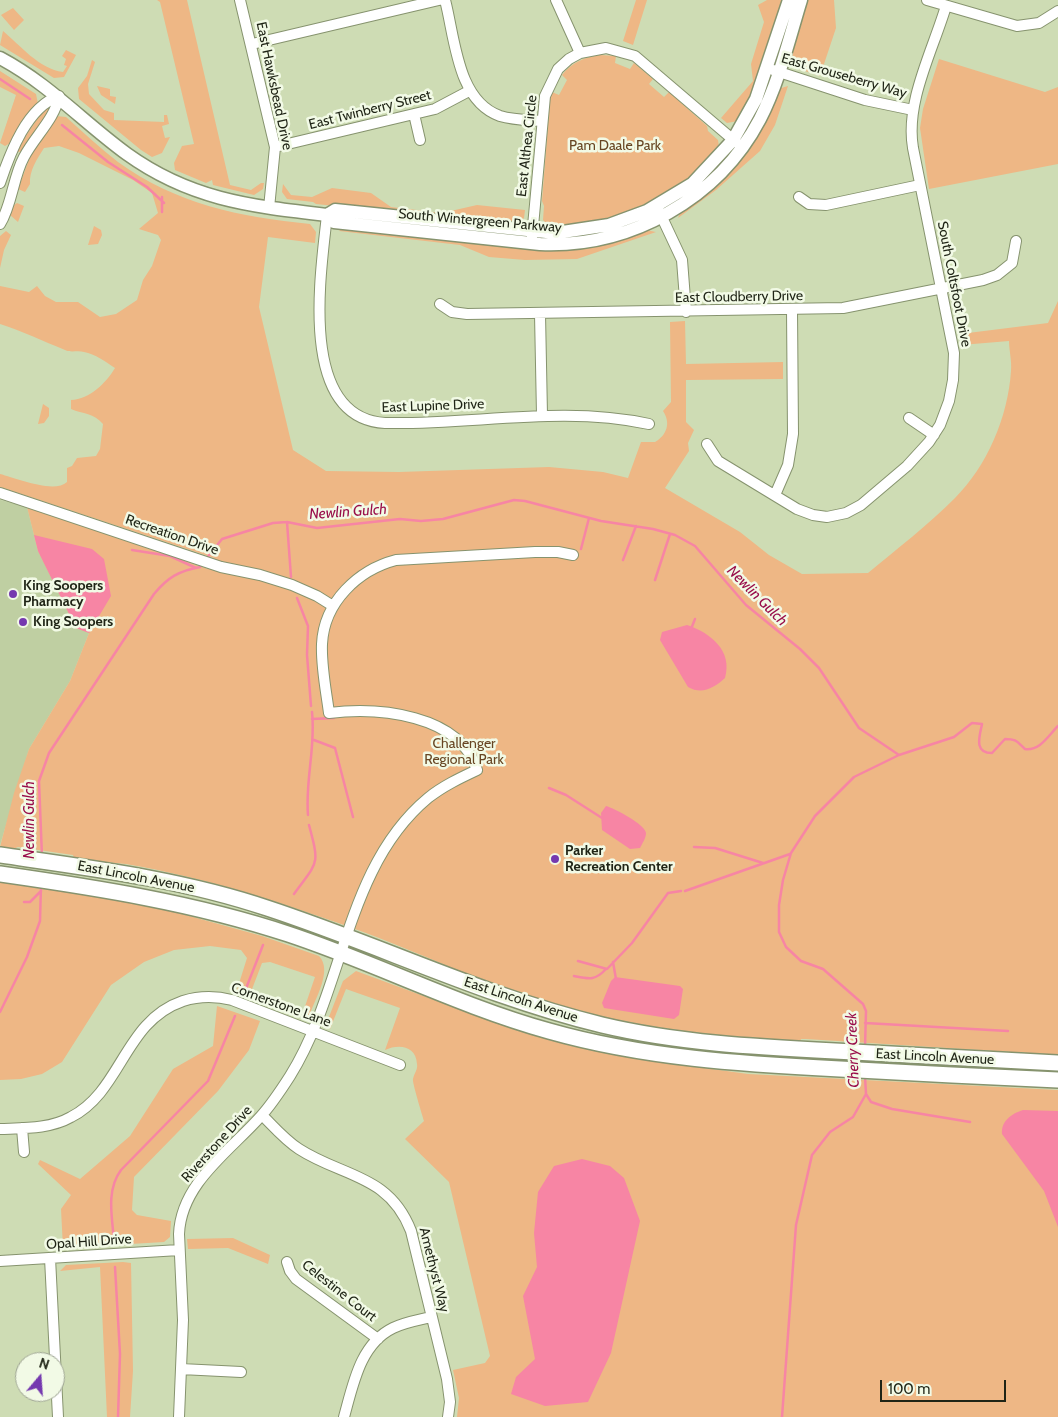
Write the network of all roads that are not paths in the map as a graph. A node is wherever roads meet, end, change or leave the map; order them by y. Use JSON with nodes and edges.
{"nodes":[{"id":1,"x":240,"y":0,"type":"edge"},
{"id":2,"x":439,"y":0,"type":"edge"},
{"id":3,"x":445,"y":0,"type":"edge"},
{"id":4,"x":556,"y":0,"type":"edge"},
{"id":5,"x":789,"y":0,"type":"edge"},
{"id":6,"x":801,"y":0,"type":"edge"},
{"id":7,"x":927,"y":0,"type":"edge"},
{"id":8,"x":946,"y":6,"type":"junction"},
{"id":9,"x":1058,"y":11,"type":"edge"},
{"id":10,"x":252,"y":44,"type":"junction"},
{"id":11,"x":580,"y":53,"type":"junction"},
{"id":12,"x":0,"y":58,"type":"edge"},
{"id":13,"x":772,"y":70,"type":"junction"},
{"id":14,"x":469,"y":90,"type":"junction"},
{"id":15,"x":59,"y":96,"type":"junction"},
{"id":16,"x":914,"y":110,"type":"junction"},
{"id":17,"x":414,"y":114,"type":"junction"},
{"id":18,"x":542,"y":121,"type":"junction"},
{"id":19,"x":420,"y":140,"type":"dead end"},
{"id":20,"x":738,"y":143,"type":"junction"},
{"id":21,"x":275,"y":147,"type":"junction"},
{"id":22,"x":0,"y":183,"type":"edge"},
{"id":23,"x":920,"y":185,"type":"junction"},
{"id":24,"x":799,"y":197,"type":"dead end"},
{"id":25,"x":269,"y":208,"type":"junction"},
{"id":26,"x":659,"y":211,"type":"junction"},
{"id":27,"x":327,"y":215,"type":"junction"},
{"id":28,"x":0,"y":224,"type":"edge"},
{"id":29,"x":532,"y":238,"type":"junction"},
{"id":30,"x":1016,"y":242,"type":"dead end"},
{"id":31,"x":941,"y":288,"type":"junction"},
{"id":32,"x":440,"y":304,"type":"dead end"},
{"id":33,"x":792,"y":310,"type":"junction"},
{"id":34,"x":686,"y":312,"type":"junction"},
{"id":35,"x":540,"y":314,"type":"junction"},
{"id":36,"x":542,"y":415,"type":"junction"},
{"id":37,"x":909,"y":418,"type":"dead end"},
{"id":38,"x":649,"y":424,"type":"dead end"},
{"id":39,"x":934,"y":435,"type":"junction"},
{"id":40,"x":707,"y":444,"type":"dead end"},
{"id":41,"x":0,"y":493,"type":"edge"},
{"id":42,"x":775,"y":495,"type":"junction"},
{"id":43,"x":573,"y":555,"type":"dead end"},
{"id":44,"x":333,"y":606,"type":"junction"},
{"id":45,"x":7,"y":856,"type":"edge"},
{"id":46,"x":6,"y":875,"type":"edge"},
{"id":47,"x":347,"y":937,"type":"junction"},
{"id":48,"x":341,"y":954,"type":"junction"},
{"id":49,"x":313,"y":1031,"type":"junction"},
{"id":50,"x":1058,"y":1063,"type":"edge"},
{"id":51,"x":400,"y":1065,"type":"dead end"},
{"id":52,"x":1057,"y":1080,"type":"edge"},
{"id":53,"x":262,"y":1115,"type":"junction"},
{"id":54,"x":22,"y":1128,"type":"junction"},
{"id":55,"x":0,"y":1129,"type":"edge"},
{"id":56,"x":24,"y":1152,"type":"dead end"},
{"id":57,"x":179,"y":1250,"type":"junction"},
{"id":58,"x":50,"y":1258,"type":"junction"},
{"id":59,"x":0,"y":1261,"type":"edge"},
{"id":60,"x":287,"y":1262,"type":"dead end"},
{"id":61,"x":431,"y":1317,"type":"junction"},
{"id":62,"x":378,"y":1339,"type":"junction"},
{"id":63,"x":181,"y":1369,"type":"junction"},
{"id":64,"x":241,"y":1372,"type":"dead end"},
{"id":65,"x":58,"y":1417,"type":"edge"},
{"id":66,"x":180,"y":1417,"type":"edge"},
{"id":67,"x":344,"y":1417,"type":"edge"},
{"id":68,"x":448,"y":1417,"type":"edge"}],
"edges":[{"from":1,"to":10,"type":"street","name":"East Hawksbead Drive"},
{"from":2,"to":10,"type":"street"},
{"from":3,"to":14,"type":"street"},
{"from":4,"to":11,"type":"street"},
{"from":5,"to":13,"type":"street","name":"South Wintergreen Parkway"},
{"from":6,"to":13,"type":"street","name":"South Wintergreen Parkway"},
{"from":7,"to":8,"type":"street"},
{"from":8,"to":9,"type":"street"},
{"from":8,"to":16,"type":"street","name":"South Coltsfoot Drive"},
{"from":10,"to":21,"type":"street","name":"East Hawksbead Drive"},
{"from":11,"to":18,"type":"street","name":"East Althea Circle"},
{"from":11,"to":20,"type":"street","name":"East Althea Circle"},
{"from":12,"to":15,"type":"street","name":"South Wintergreen Parkway"},
{"from":13,"to":16,"type":"street","name":"East Grouseberry Way"},
{"from":13,"to":20,"type":"street","name":"South Wintergreen Parkway"},
{"from":14,"to":17,"type":"street","name":"East Twinberry Street"},
{"from":14,"to":18,"type":"street"},
{"from":15,"to":22,"type":"street"},
{"from":15,"to":25,"type":"street","name":"South Wintergreen Parkway"},
{"from":15,"to":28,"type":"street"},
{"from":16,"to":23,"type":"street","name":"South Coltsfoot Drive"},
{"from":17,"to":19,"type":"street"},
{"from":17,"to":21,"type":"street","name":"East Twinberry Street"},
{"from":18,"to":29,"type":"street","name":"East Althea Circle"},
{"from":20,"to":26,"type":"street","name":"South Wintergreen Parkway"},
{"from":21,"to":25,"type":"street","name":"East Hawksbead Drive"},
{"from":23,"to":24,"type":"street"},
{"from":23,"to":31,"type":"street","name":"South Coltsfoot Drive"},
{"from":25,"to":27,"type":"street","name":"South Wintergreen Parkway"},
{"from":26,"to":29,"type":"street","name":"South Wintergreen Parkway"},
{"from":26,"to":34,"type":"street"},
{"from":27,"to":29,"type":"street","name":"South Wintergreen Parkway"},
{"from":27,"to":36,"type":"street","name":"East Lupine Drive"},
{"from":30,"to":31,"type":"street","name":"East Cloudberry Drive"},
{"from":31,"to":33,"type":"street","name":"East Cloudberry Drive"},
{"from":31,"to":39,"type":"street","name":"South Coltsfoot Drive"},
{"from":32,"to":35,"type":"street","name":"East Cloudberry Drive"},
{"from":33,"to":34,"type":"street","name":"East Cloudberry Drive"},
{"from":33,"to":42,"type":"street"},
{"from":34,"to":35,"type":"street","name":"East Cloudberry Drive"},
{"from":35,"to":36,"type":"street"},
{"from":36,"to":38,"type":"street","name":"East Lupine Drive"},
{"from":37,"to":39,"type":"street"},
{"from":39,"to":42,"type":"street","name":"South Coltsfoot Drive"},
{"from":40,"to":42,"type":"street","name":"South Coltsfoot Drive"},
{"from":41,"to":44,"type":"street","name":"Recreation Drive"},
{"from":43,"to":44,"type":"street"},
{"from":44,"to":47,"type":"street"},
{"from":45,"to":47,"type":"main road","name":"East Lincoln Avenue"},
{"from":46,"to":48,"type":"main road","name":"East Lincoln Avenue"},
{"from":47,"to":48,"type":"street","name":"Riverstone Drive"},
{"from":47,"to":50,"type":"main road","name":"East Lincoln Avenue"},
{"from":48,"to":49,"type":"street","name":"Riverstone Drive"},
{"from":48,"to":52,"type":"main road","name":"East Lincoln Avenue"},
{"from":49,"to":51,"type":"street","name":"Cornerstone Lane"},
{"from":49,"to":53,"type":"street","name":"Riverstone Drive"},
{"from":49,"to":54,"type":"street","name":"Cornerstone Lane"},
{"from":53,"to":57,"type":"street","name":"Riverstone Drive"},
{"from":53,"to":61,"type":"street","name":"Amethyst Way"},
{"from":54,"to":55,"type":"street","name":"Cornerstone Lane"},
{"from":54,"to":56,"type":"street"},
{"from":57,"to":58,"type":"street","name":"Opal Hill Drive"},
{"from":57,"to":63,"type":"street","name":"Riverstone Drive"},
{"from":58,"to":59,"type":"street","name":"Opal Hill Drive"},
{"from":58,"to":65,"type":"street"},
{"from":60,"to":62,"type":"street","name":"Celestine Court"},
{"from":61,"to":62,"type":"street"},
{"from":61,"to":68,"type":"street","name":"Amethyst Way"},
{"from":62,"to":67,"type":"street"},
{"from":63,"to":64,"type":"street"},
{"from":63,"to":66,"type":"street","name":"Riverstone Drive"}]}
